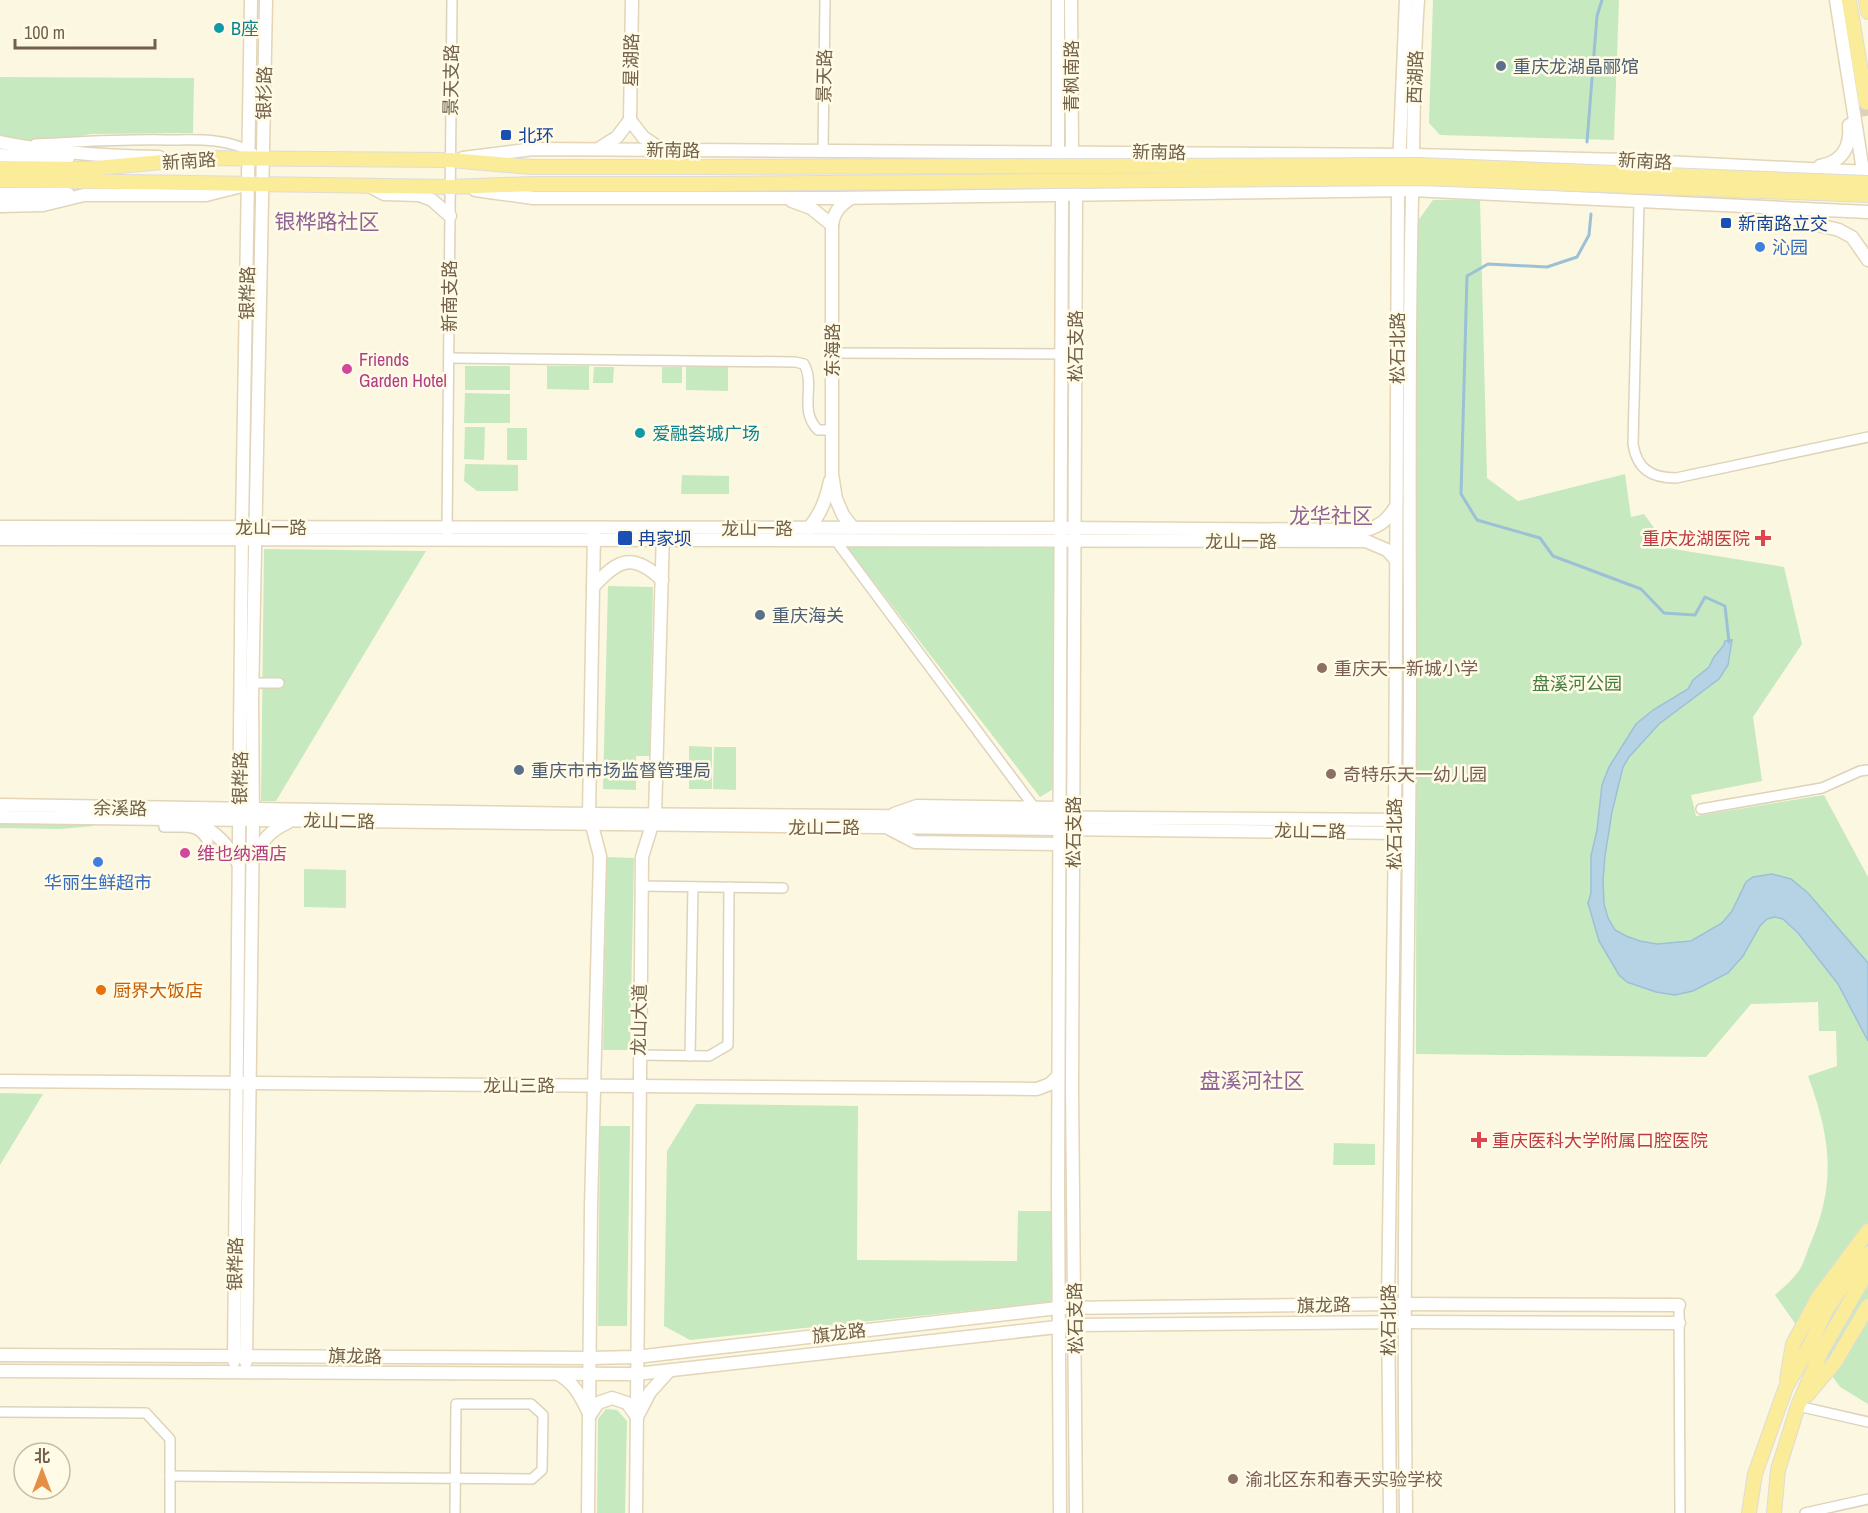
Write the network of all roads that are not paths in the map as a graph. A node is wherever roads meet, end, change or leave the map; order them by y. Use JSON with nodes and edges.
{"nodes":[{"id":1,"x":251,"y":0,"type":"edge"},
{"id":2,"x":266,"y":0,"type":"edge"},
{"id":3,"x":452,"y":0,"type":"edge"},
{"id":4,"x":632,"y":0,"type":"edge"},
{"id":5,"x":825,"y":0,"type":"edge"},
{"id":6,"x":1058,"y":0,"type":"edge"},
{"id":7,"x":1071,"y":0,"type":"edge"},
{"id":8,"x":1406,"y":0,"type":"edge"},
{"id":9,"x":1418,"y":0,"type":"edge"},
{"id":10,"x":1836,"y":0,"type":"edge"},
{"id":11,"x":1849,"y":0,"type":"edge"},
{"id":12,"x":1866,"y":0,"type":"edge"},
{"id":13,"x":1868,"y":12,"type":"edge"},
{"id":14,"x":1848,"y":73,"type":"junction"},
{"id":15,"x":1866,"y":102,"type":"dead end"},
{"id":16,"x":630,"y":120,"type":"junction"},
{"id":17,"x":1856,"y":120,"type":"junction"},
{"id":18,"x":1868,"y":127,"type":"edge"},
{"id":19,"x":0,"y":142,"type":"edge"},
{"id":20,"x":15,"y":145,"type":"junction"},
{"id":21,"x":597,"y":149,"type":"junction"},
{"id":22,"x":662,"y":150,"type":"junction"},
{"id":23,"x":823,"y":151,"type":"junction"},
{"id":24,"x":1058,"y":152,"type":"junction"},
{"id":25,"x":1072,"y":152,"type":"junction"},
{"id":26,"x":1399,"y":154,"type":"junction"},
{"id":27,"x":1413,"y":154,"type":"junction"},
{"id":28,"x":0,"y":155,"type":"edge"},
{"id":29,"x":253,"y":156,"type":"junction"},
{"id":30,"x":120,"y":157,"type":"junction"},
{"id":31,"x":205,"y":158,"type":"junction"},
{"id":32,"x":450,"y":160,"type":"junction"},
{"id":33,"x":0,"y":168,"type":"edge"},
{"id":34,"x":1802,"y":169,"type":"junction"},
{"id":35,"x":1866,"y":175,"type":"edge"},
{"id":36,"x":0,"y":180,"type":"edge"},
{"id":37,"x":255,"y":185,"type":"junction"},
{"id":38,"x":371,"y":187,"type":"junction"},
{"id":39,"x":450,"y":188,"type":"junction"},
{"id":40,"x":1398,"y":190,"type":"junction"},
{"id":41,"x":1412,"y":190,"type":"junction"},
{"id":42,"x":0,"y":194,"type":"edge"},
{"id":43,"x":84,"y":195,"type":"junction"},
{"id":44,"x":1868,"y":195,"type":"edge"},
{"id":45,"x":1062,"y":196,"type":"junction"},
{"id":46,"x":1076,"y":196,"type":"junction"},
{"id":47,"x":852,"y":197,"type":"junction"},
{"id":48,"x":784,"y":198,"type":"junction"},
{"id":49,"x":1640,"y":202,"type":"junction"},
{"id":50,"x":0,"y":206,"type":"edge"},
{"id":51,"x":1755,"y":208,"type":"junction"},
{"id":52,"x":1868,"y":212,"type":"edge"},
{"id":53,"x":450,"y":216,"type":"junction"},
{"id":54,"x":832,"y":225,"type":"junction"},
{"id":55,"x":1868,"y":260,"type":"edge"},
{"id":56,"x":832,"y":352,"type":"junction"},
{"id":57,"x":1061,"y":353,"type":"junction"},
{"id":58,"x":1075,"y":354,"type":"junction"},
{"id":59,"x":449,"y":358,"type":"junction"},
{"id":60,"x":831,"y":430,"type":"junction"},
{"id":61,"x":1868,"y":437,"type":"edge"},
{"id":62,"x":832,"y":499,"type":"junction"},
{"id":63,"x":1396,"y":507,"type":"junction"},
{"id":64,"x":0,"y":527,"type":"edge"},
{"id":65,"x":809,"y":528,"type":"junction"},
{"id":66,"x":853,"y":528,"type":"junction"},
{"id":67,"x":249,"y":533,"type":"junction"},
{"id":68,"x":594,"y":534,"type":"junction"},
{"id":69,"x":1060,"y":534,"type":"junction"},
{"id":70,"x":1074,"y":534,"type":"junction"},
{"id":71,"x":447,"y":535,"type":"junction"},
{"id":72,"x":663,"y":535,"type":"junction"},
{"id":73,"x":0,"y":539,"type":"edge"},
{"id":74,"x":836,"y":541,"type":"junction"},
{"id":75,"x":1396,"y":560,"type":"junction"},
{"id":76,"x":662,"y":580,"type":"junction"},
{"id":77,"x":593,"y":587,"type":"junction"},
{"id":78,"x":252,"y":683,"type":"junction"},
{"id":79,"x":279,"y":683,"type":"dead end"},
{"id":80,"x":1868,"y":770,"type":"edge"},
{"id":81,"x":0,"y":805,"type":"edge"},
{"id":82,"x":1034,"y":807,"type":"junction"},
{"id":83,"x":1701,"y":809,"type":"dead end"},
{"id":84,"x":240,"y":815,"type":"junction"},
{"id":85,"x":253,"y":815,"type":"junction"},
{"id":86,"x":0,"y":817,"type":"edge"},
{"id":87,"x":163,"y":819,"type":"junction"},
{"id":88,"x":590,"y":819,"type":"junction"},
{"id":89,"x":193,"y":820,"type":"junction"},
{"id":90,"x":653,"y":820,"type":"junction"},
{"id":91,"x":1065,"y":820,"type":"junction"},
{"id":92,"x":1409,"y":820,"type":"junction"},
{"id":93,"x":293,"y":821,"type":"junction"},
{"id":94,"x":886,"y":822,"type":"junction"},
{"id":95,"x":1395,"y":826,"type":"junction"},
{"id":96,"x":1409,"y":833,"type":"junction"},
{"id":97,"x":1060,"y":844,"type":"junction"},
{"id":98,"x":204,"y":852,"type":"dead end"},
{"id":99,"x":239,"y":864,"type":"junction"},
{"id":100,"x":252,"y":864,"type":"junction"},
{"id":101,"x":641,"y":886,"type":"junction"},
{"id":102,"x":693,"y":886,"type":"junction"},
{"id":103,"x":729,"y":887,"type":"junction"},
{"id":104,"x":783,"y":888,"type":"dead end"},
{"id":105,"x":639,"y":1055,"type":"junction"},
{"id":106,"x":690,"y":1056,"type":"junction"},
{"id":107,"x":1058,"y":1076,"type":"junction"},
{"id":108,"x":0,"y":1081,"type":"edge"},
{"id":109,"x":236,"y":1083,"type":"junction"},
{"id":110,"x":249,"y":1083,"type":"junction"},
{"id":111,"x":593,"y":1085,"type":"junction"},
{"id":112,"x":638,"y":1086,"type":"junction"},
{"id":113,"x":1037,"y":1089,"type":"junction"},
{"id":114,"x":1058,"y":1105,"type":"junction"},
{"id":115,"x":1868,"y":1231,"type":"edge"},
{"id":116,"x":1868,"y":1254,"type":"edge"},
{"id":117,"x":1868,"y":1270,"type":"edge"},
{"id":118,"x":1388,"y":1304,"type":"junction"},
{"id":119,"x":1404,"y":1304,"type":"junction"},
{"id":120,"x":1679,"y":1305,"type":"joint"},
{"id":121,"x":1868,"y":1306,"type":"edge"},
{"id":122,"x":1058,"y":1308,"type":"junction"},
{"id":123,"x":1074,"y":1308,"type":"junction"},
{"id":124,"x":1388,"y":1322,"type":"junction"},
{"id":125,"x":1404,"y":1322,"type":"junction"},
{"id":126,"x":1679,"y":1323,"type":"junction"},
{"id":127,"x":1075,"y":1325,"type":"junction"},
{"id":128,"x":1058,"y":1326,"type":"junction"},
{"id":129,"x":0,"y":1355,"type":"edge"},
{"id":130,"x":240,"y":1355,"type":"junction"},
{"id":131,"x":636,"y":1357,"type":"junction"},
{"id":132,"x":590,"y":1358,"type":"junction"},
{"id":133,"x":0,"y":1371,"type":"edge"},
{"id":134,"x":669,"y":1371,"type":"junction"},
{"id":135,"x":240,"y":1372,"type":"junction"},
{"id":136,"x":557,"y":1373,"type":"junction"},
{"id":137,"x":590,"y":1374,"type":"junction"},
{"id":138,"x":636,"y":1374,"type":"junction"},
{"id":139,"x":1786,"y":1387,"type":"junction"},
{"id":140,"x":1798,"y":1406,"type":"junction"},
{"id":141,"x":0,"y":1412,"type":"edge"},
{"id":142,"x":590,"y":1415,"type":"junction"},
{"id":143,"x":637,"y":1417,"type":"junction"},
{"id":144,"x":1868,"y":1422,"type":"edge"},
{"id":145,"x":170,"y":1476,"type":"junction"},
{"id":146,"x":456,"y":1478,"type":"junction"},
{"id":147,"x":1868,"y":1499,"type":"edge"},
{"id":148,"x":170,"y":1513,"type":"edge"},
{"id":149,"x":455,"y":1513,"type":"edge"},
{"id":150,"x":588,"y":1513,"type":"edge"},
{"id":151,"x":636,"y":1513,"type":"edge"},
{"id":152,"x":1060,"y":1513,"type":"edge"},
{"id":153,"x":1076,"y":1513,"type":"edge"},
{"id":154,"x":1390,"y":1513,"type":"edge"},
{"id":155,"x":1406,"y":1513,"type":"edge"},
{"id":156,"x":1680,"y":1513,"type":"edge"},
{"id":157,"x":1749,"y":1513,"type":"edge"},
{"id":158,"x":1774,"y":1513,"type":"edge"},
{"id":159,"x":1805,"y":1513,"type":"edge"}],
"edges":[{"from":1,"to":29,"type":"main road","name":"银杉路"},
{"from":2,"to":29,"type":"main road","name":"银杉路"},
{"from":3,"to":32,"type":"street","name":"景天支路"},
{"from":4,"to":16,"type":"main road","name":"星湖路"},
{"from":5,"to":23,"type":"street","name":"景天路"},
{"from":6,"to":24,"type":"main road","name":"青枫南路"},
{"from":7,"to":25,"type":"main road","name":"青枫南路"},
{"from":8,"to":26,"type":"main road","name":"西湖路"},
{"from":9,"to":27,"type":"main road","name":"西湖路"},
{"from":10,"to":14,"type":"main road"},
{"from":11,"to":15,"type":"main road"},
{"from":12,"to":13,"type":"main road"},
{"from":14,"to":17,"type":"main road"},
{"from":14,"to":34,"type":"main road"},
{"from":16,"to":21,"type":"main road"},
{"from":16,"to":22,"type":"main road"},
{"from":17,"to":18,"type":"main road"},
{"from":17,"to":35,"type":"main road"},
{"from":19,"to":20,"type":"main road"},
{"from":20,"to":29,"type":"street"},
{"from":20,"to":30,"type":"main road"},
{"from":21,"to":22,"type":"main road","name":"新南路"},
{"from":21,"to":32,"type":"main road","name":"新南路"},
{"from":22,"to":23,"type":"main road","name":"新南路"},
{"from":23,"to":24,"type":"main road","name":"新南路"},
{"from":24,"to":25,"type":"main road","name":"新南路"},
{"from":24,"to":45,"type":"main road","name":"松石支路"},
{"from":25,"to":26,"type":"main road","name":"新南路"},
{"from":25,"to":46,"type":"main road","name":"松石支路"},
{"from":26,"to":27,"type":"main road","name":"新南路"},
{"from":26,"to":40,"type":"main road","name":"松石北路"},
{"from":27,"to":34,"type":"main road","name":"新南路"},
{"from":27,"to":41,"type":"main road","name":"松石北路"},
{"from":28,"to":30,"type":"main road"},
{"from":29,"to":31,"type":"main road","name":"新南路"},
{"from":29,"to":32,"type":"main road","name":"新南路"},
{"from":29,"to":37,"type":"main road","name":"银杉路"},
{"from":30,"to":31,"type":"main road"},
{"from":31,"to":33,"type":"main road","name":"新南路"},
{"from":32,"to":35,"type":"main road","name":"新南路","bridge":true},
{"from":32,"to":39,"type":"street","name":"新南支路"},
{"from":34,"to":35,"type":"main road","name":"新南路"},
{"from":35,"to":52,"type":"main road"},
{"from":36,"to":37,"type":"main road","name":"新南路"},
{"from":37,"to":38,"type":"main road","name":"新南路"},
{"from":37,"to":43,"type":"main road"},
{"from":37,"to":67,"type":"main road","name":"银桦路"},
{"from":38,"to":39,"type":"main road","name":"新南路"},
{"from":38,"to":53,"type":"main road"},
{"from":39,"to":44,"type":"main road","name":"新南路","bridge":true},
{"from":39,"to":48,"type":"main road","name":"新南路"},
{"from":39,"to":53,"type":"street","name":"新南支路"},
{"from":40,"to":41,"type":"main road","name":"新南路"},
{"from":40,"to":46,"type":"main road","name":"新南路"},
{"from":40,"to":63,"type":"main road","name":"松石北路"},
{"from":41,"to":49,"type":"main road","name":"新南路"},
{"from":41,"to":92,"type":"main road","name":"松石北路"},
{"from":42,"to":43,"type":"main road"},
{"from":43,"to":50,"type":"main road"},
{"from":45,"to":46,"type":"main road","name":"新南路"},
{"from":45,"to":47,"type":"main road","name":"新南路"},
{"from":45,"to":57,"type":"main road","name":"松石支路"},
{"from":46,"to":58,"type":"main road","name":"松石支路"},
{"from":47,"to":48,"type":"main road","name":"新南路"},
{"from":47,"to":54,"type":"main road"},
{"from":48,"to":54,"type":"main road"},
{"from":49,"to":51,"type":"main road","name":"新南路"},
{"from":49,"to":61,"type":"street"},
{"from":51,"to":52,"type":"main road","name":"新南路"},
{"from":51,"to":55,"type":"main road"},
{"from":53,"to":59,"type":"street","name":"新南支路"},
{"from":54,"to":56,"type":"main road","name":"东海路"},
{"from":56,"to":57,"type":"street"},
{"from":56,"to":60,"type":"main road","name":"东海路"},
{"from":57,"to":58,"type":"street"},
{"from":57,"to":69,"type":"main road","name":"松石支路"},
{"from":58,"to":70,"type":"main road","name":"松石支路"},
{"from":59,"to":60,"type":"street"},
{"from":59,"to":71,"type":"street","name":"新南支路"},
{"from":60,"to":62,"type":"main road","name":"东海路"},
{"from":62,"to":65,"type":"main road","name":"东海路"},
{"from":62,"to":66,"type":"main road"},
{"from":63,"to":70,"type":"main road","name":"龙山一路"},
{"from":63,"to":75,"type":"main road","name":"松石北路"},
{"from":64,"to":67,"type":"main road","name":"龙山一路"},
{"from":65,"to":66,"type":"main road","name":"龙山一路"},
{"from":65,"to":72,"type":"main road","name":"龙山一路"},
{"from":66,"to":69,"type":"main road","name":"龙山一路"},
{"from":67,"to":71,"type":"main road","name":"龙山一路"},
{"from":67,"to":73,"type":"main road","name":"龙山一路"},
{"from":67,"to":78,"type":"main road","name":"银桦路"},
{"from":67,"to":84,"type":"main road","name":"银桦路"},
{"from":68,"to":71,"type":"main road","name":"龙山一路"},
{"from":68,"to":72,"type":"main road","name":"龙山一路"},
{"from":68,"to":77,"type":"main road"},
{"from":69,"to":70,"type":"main road","name":"龙山一路"},
{"from":69,"to":74,"type":"main road","name":"龙山一路"},
{"from":69,"to":91,"type":"main road","name":"松石支路"},
{"from":70,"to":75,"type":"main road","name":"龙山一路"},
{"from":70,"to":91,"type":"main road","name":"松石支路"},
{"from":72,"to":74,"type":"main road","name":"龙山一路"},
{"from":72,"to":76,"type":"main road","name":"龙山大道"},
{"from":74,"to":82,"type":"street"},
{"from":75,"to":95,"type":"main road","name":"松石北路"},
{"from":76,"to":77,"type":"main road"},
{"from":76,"to":90,"type":"main road","name":"龙山大道"},
{"from":77,"to":88,"type":"main road"},
{"from":78,"to":79,"type":"street"},
{"from":78,"to":85,"type":"main road","name":"银桦路"},
{"from":80,"to":83,"type":"street"},
{"from":81,"to":84,"type":"main road","name":"余溪路"},
{"from":82,"to":91,"type":"main road"},
{"from":82,"to":94,"type":"main road"},
{"from":84,"to":85,"type":"main road","name":"龙山二路"},
{"from":84,"to":89,"type":"main road","name":"余溪路"},
{"from":84,"to":99,"type":"main road","name":"银桦路"},
{"from":85,"to":88,"type":"main road","name":"龙山二路"},
{"from":85,"to":93,"type":"main road","name":"龙山二路"},
{"from":85,"to":100,"type":"main road","name":"银桦路"},
{"from":86,"to":87,"type":"main road","name":"余溪路"},
{"from":87,"to":89,"type":"main road","name":"余溪路"},
{"from":87,"to":98,"type":"street"},
{"from":88,"to":90,"type":"main road","name":"龙山二路"},
{"from":88,"to":93,"type":"main road","name":"龙山二路"},
{"from":88,"to":111,"type":"main road"},
{"from":89,"to":99,"type":"main road"},
{"from":90,"to":94,"type":"main road","name":"龙山二路"},
{"from":90,"to":101,"type":"main road","name":"龙山大道"},
{"from":91,"to":94,"type":"main road","name":"龙山二路"},
{"from":91,"to":95,"type":"main road","name":"龙山二路"},
{"from":91,"to":97,"type":"main road","name":"松石支路"},
{"from":91,"to":123,"type":"main road","name":"松石支路"},
{"from":92,"to":95,"type":"main road","name":"龙山二路"},
{"from":92,"to":96,"type":"main road","name":"松石北路"},
{"from":93,"to":100,"type":"main road"},
{"from":94,"to":97,"type":"main road"},
{"from":95,"to":96,"type":"main road","name":"龙山二路"},
{"from":95,"to":118,"type":"main road","name":"松石北路"},
{"from":96,"to":119,"type":"main road","name":"松石北路"},
{"from":97,"to":107,"type":"main road","name":"松石支路"},
{"from":99,"to":109,"type":"main road","name":"银桦路"},
{"from":100,"to":110,"type":"main road","name":"银桦路"},
{"from":101,"to":102,"type":"street"},
{"from":101,"to":105,"type":"main road","name":"龙山大道"},
{"from":102,"to":103,"type":"street"},
{"from":102,"to":106,"type":"street"},
{"from":103,"to":104,"type":"street"},
{"from":103,"to":106,"type":"street"},
{"from":105,"to":106,"type":"street"},
{"from":105,"to":112,"type":"main road","name":"龙山大道"},
{"from":107,"to":113,"type":"main road"},
{"from":107,"to":114,"type":"main road","name":"松石支路"},
{"from":108,"to":109,"type":"main road","name":"龙山三路"},
{"from":109,"to":110,"type":"main road","name":"龙山三路"},
{"from":109,"to":130,"type":"main road","name":"银桦路"},
{"from":110,"to":111,"type":"main road","name":"龙山三路"},
{"from":110,"to":130,"type":"main road","name":"银桦路"},
{"from":111,"to":112,"type":"main road","name":"龙山三路"},
{"from":111,"to":132,"type":"main road"},
{"from":112,"to":113,"type":"main road","name":"龙山三路"},
{"from":112,"to":131,"type":"main road","name":"龙山大道"},
{"from":113,"to":114,"type":"main road"},
{"from":114,"to":122,"type":"main road","name":"松石支路"},
{"from":115,"to":139,"type":"main road"},
{"from":116,"to":139,"type":"main road"},
{"from":117,"to":140,"type":"main road"},
{"from":118,"to":119,"type":"main road","name":"旗龙路"},
{"from":118,"to":123,"type":"main road","name":"旗龙路"},
{"from":118,"to":124,"type":"main road","name":"松石北路"},
{"from":119,"to":120,"type":"main road","name":"旗龙路"},
{"from":119,"to":125,"type":"main road","name":"松石北路"},
{"from":120,"to":126,"type":"street"},
{"from":121,"to":140,"type":"main road"},
{"from":122,"to":123,"type":"main road","name":"旗龙路"},
{"from":122,"to":128,"type":"main road","name":"松石支路"},
{"from":122,"to":131,"type":"main road","name":"旗龙路"},
{"from":123,"to":127,"type":"main road","name":"松石支路"},
{"from":124,"to":125,"type":"main road"},
{"from":124,"to":127,"type":"main road"},
{"from":124,"to":154,"type":"main road","name":"松石北路"},
{"from":125,"to":126,"type":"main road"},
{"from":125,"to":155,"type":"main road","name":"松石北路"},
{"from":126,"to":156,"type":"street"},
{"from":127,"to":128,"type":"main road"},
{"from":127,"to":153,"type":"main road","name":"松石支路"},
{"from":128,"to":134,"type":"main road"},
{"from":128,"to":152,"type":"main road","name":"松石支路"},
{"from":129,"to":130,"type":"main road","name":"旗龙路"},
{"from":130,"to":132,"type":"main road","name":"旗龙路"},
{"from":130,"to":135,"type":"main road","name":"银桦路"},
{"from":131,"to":132,"type":"main road","name":"旗龙路"},
{"from":131,"to":138,"type":"main road","name":"龙山大道"},
{"from":132,"to":137,"type":"main road"},
{"from":133,"to":135,"type":"main road"},
{"from":134,"to":138,"type":"main road"},
{"from":134,"to":143,"type":"main road"},
{"from":135,"to":136,"type":"main road"},
{"from":136,"to":137,"type":"main road"},
{"from":136,"to":142,"type":"main road"},
{"from":137,"to":138,"type":"main road"},
{"from":137,"to":142,"type":"main road"},
{"from":138,"to":143,"type":"main road","name":"龙山大道"},
{"from":139,"to":157,"type":"main road"},
{"from":140,"to":144,"type":"street"},
{"from":140,"to":158,"type":"main road"},
{"from":141,"to":145,"type":"street"},
{"from":142,"to":143,"type":"main road"},
{"from":142,"to":150,"type":"main road"},
{"from":143,"to":151,"type":"main road","name":"龙山大道"},
{"from":145,"to":146,"type":"street"},
{"from":145,"to":148,"type":"street"},
{"from":146,"to":146,"type":"street"},
{"from":146,"to":149,"type":"street"},
{"from":147,"to":159,"type":"street"}]}
